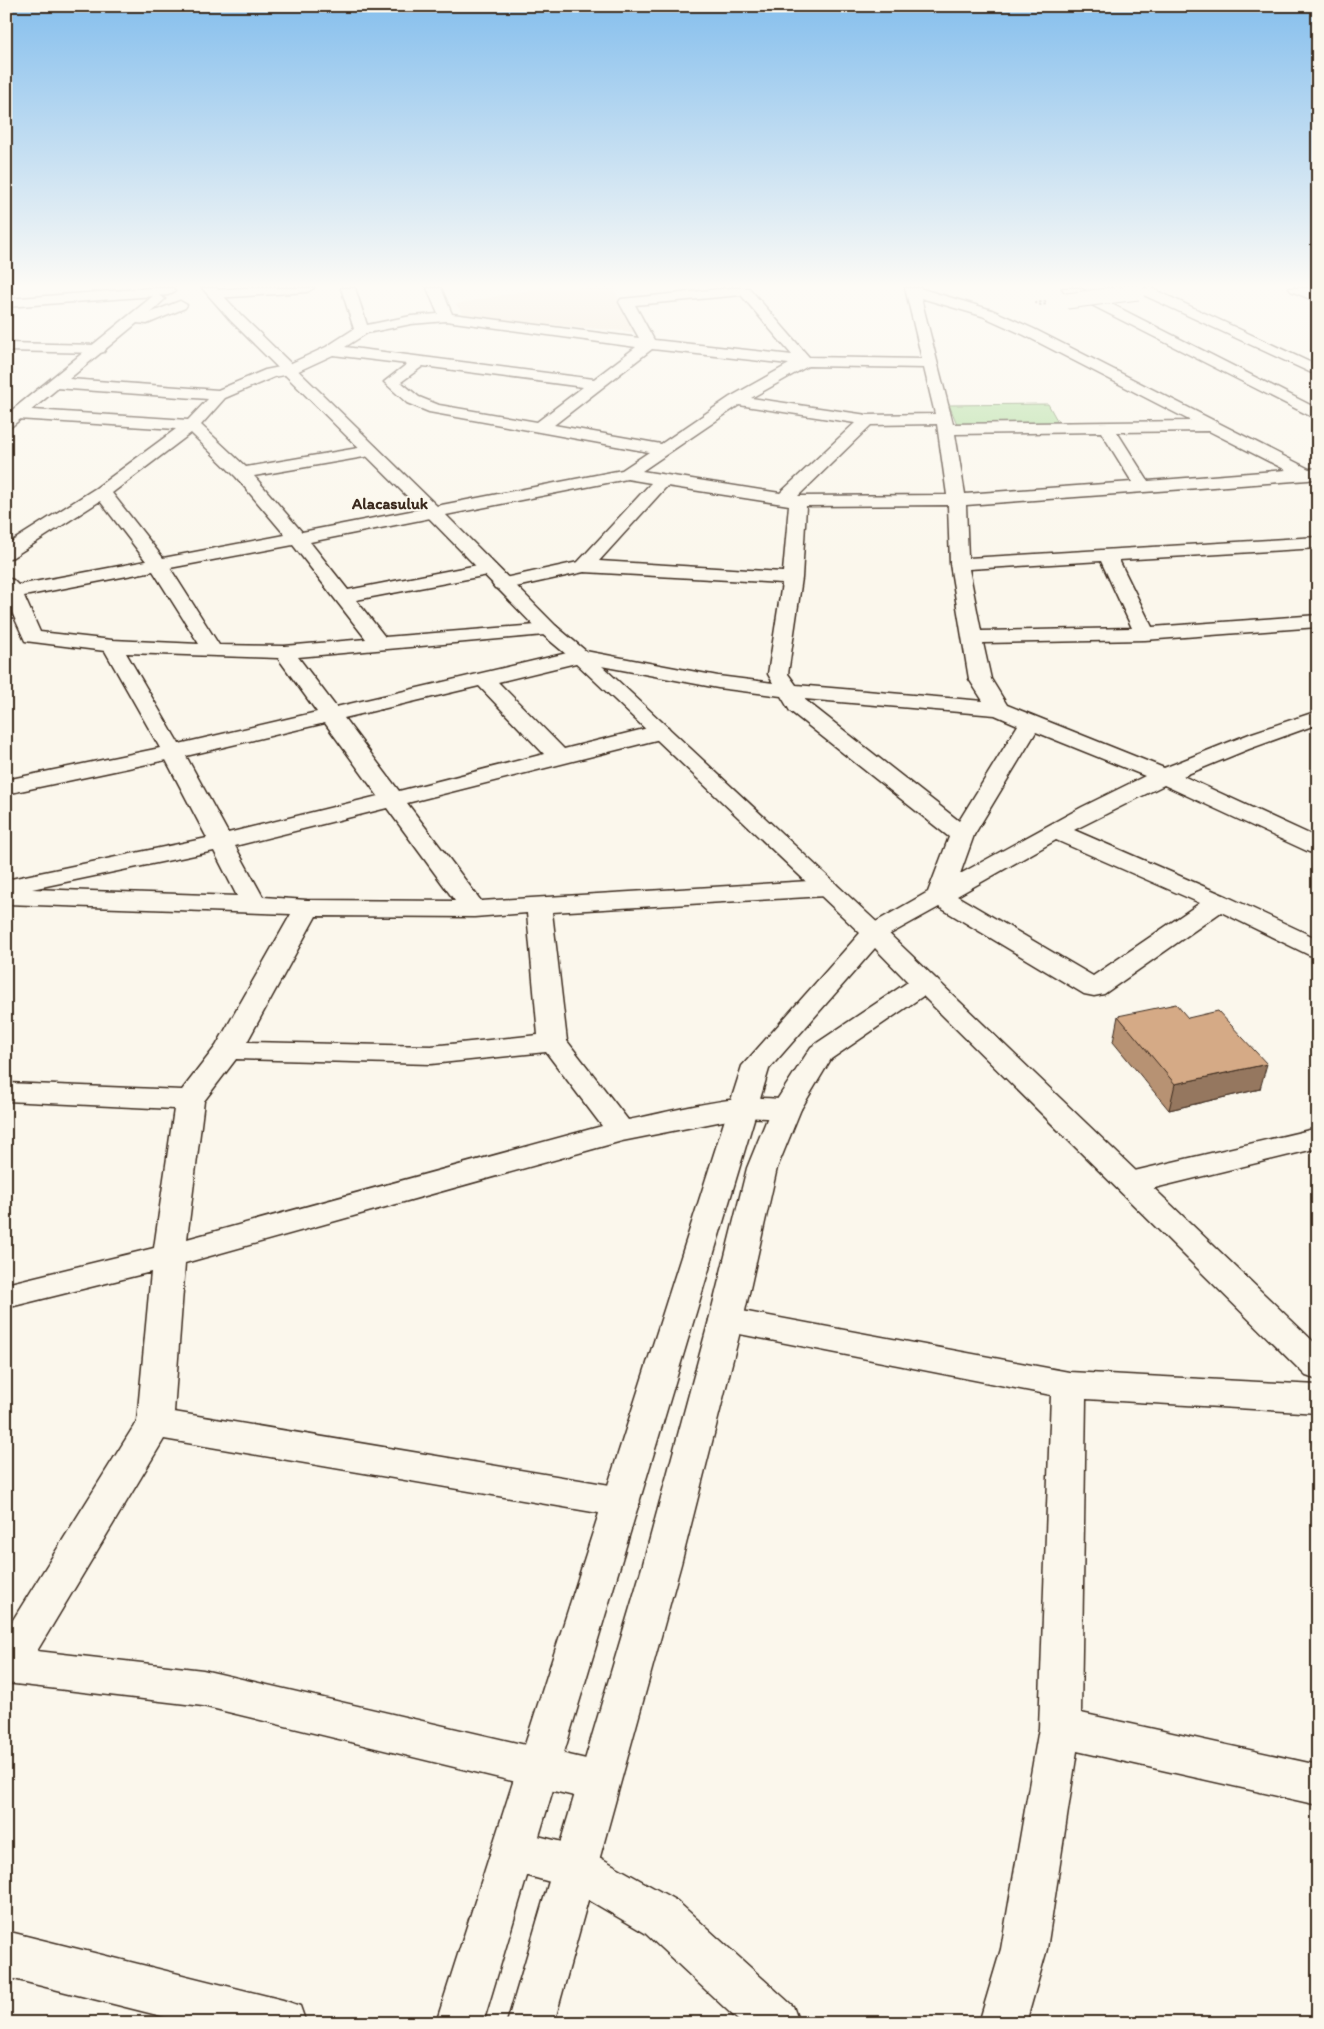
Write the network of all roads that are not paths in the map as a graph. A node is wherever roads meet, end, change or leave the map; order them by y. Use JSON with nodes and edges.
{"nodes":[{"id":1,"x":56,"y":383,"type":"joint"},
{"id":2,"x":248,"y":383,"type":"edge"},
{"id":3,"x":302,"y":383,"type":"edge"},
{"id":4,"x":393,"y":383,"type":"edge"},
{"id":5,"x":585,"y":383,"type":"edge"},
{"id":6,"x":767,"y":383,"type":"edge"},
{"id":7,"x":935,"y":383,"type":"edge"},
{"id":8,"x":1127,"y":383,"type":"edge"},
{"id":9,"x":1251,"y":383,"type":"edge"},
{"id":10,"x":596,"y":384,"type":"joint"},
{"id":11,"x":220,"y":395,"type":"junction"},
{"id":12,"x":736,"y":400,"type":"junction"},
{"id":13,"x":1318,"y":415,"type":"edge"},
{"id":14,"x":12,"y":419,"type":"edge"},
{"id":15,"x":867,"y":420,"type":"junction"},
{"id":16,"x":945,"y":424,"type":"junction"},
{"id":17,"x":192,"y":425,"type":"junction"},
{"id":18,"x":1212,"y":426,"type":"junction"},
{"id":19,"x":541,"y":427,"type":"junction"},
{"id":20,"x":1106,"y":427,"type":"junction"},
{"id":21,"x":663,"y":449,"type":"junction"},
{"id":22,"x":370,"y":451,"type":"junction"},
{"id":23,"x":242,"y":473,"type":"junction"},
{"id":24,"x":627,"y":474,"type":"junction"},
{"id":25,"x":1314,"y":476,"type":"edge"},
{"id":26,"x":664,"y":479,"type":"junction"},
{"id":27,"x":1143,"y":486,"type":"junction"},
{"id":28,"x":102,"y":492,"type":"junction"},
{"id":29,"x":791,"y":500,"type":"junction"},
{"id":30,"x":957,"y":500,"type":"junction"},
{"id":31,"x":434,"y":513,"type":"junction"},
{"id":32,"x":298,"y":539,"type":"junction"},
{"id":33,"x":1318,"y":542,"type":"edge"},
{"id":34,"x":6,"y":553,"type":"edge"},
{"id":35,"x":1108,"y":556,"type":"junction"},
{"id":36,"x":959,"y":564,"type":"junction"},
{"id":37,"x":159,"y":565,"type":"junction"},
{"id":38,"x":584,"y":566,"type":"junction"},
{"id":39,"x":495,"y":577,"type":"junction"},
{"id":40,"x":792,"y":578,"type":"junction"},
{"id":41,"x":9,"y":588,"type":"edge"},
{"id":42,"x":343,"y":597,"type":"junction"},
{"id":43,"x":1318,"y":621,"type":"edge"},
{"id":44,"x":549,"y":630,"type":"junction"},
{"id":45,"x":1145,"y":634,"type":"junction"},
{"id":46,"x":972,"y":637,"type":"junction"},
{"id":47,"x":380,"y":644,"type":"junction"},
{"id":48,"x":112,"y":646,"type":"junction"},
{"id":49,"x":213,"y":651,"type":"junction"},
{"id":50,"x":284,"y":652,"type":"junction"},
{"id":51,"x":580,"y":656,"type":"junction"},
{"id":52,"x":485,"y":680,"type":"junction"},
{"id":53,"x":789,"y":692,"type":"junction"},
{"id":54,"x":999,"y":709,"type":"junction"},
{"id":55,"x":332,"y":714,"type":"junction"},
{"id":56,"x":1318,"y":717,"type":"edge"},
{"id":57,"x":1031,"y":722,"type":"junction"},
{"id":58,"x":660,"y":732,"type":"junction"},
{"id":59,"x":174,"y":752,"type":"junction"},
{"id":60,"x":558,"y":756,"type":"junction"},
{"id":61,"x":1164,"y":776,"type":"junction"},
{"id":62,"x":6,"y":787,"type":"edge"},
{"id":63,"x":393,"y":798,"type":"junction"},
{"id":64,"x":1056,"y":831,"type":"junction"},
{"id":65,"x":962,"y":834,"type":"junction"},
{"id":66,"x":223,"y":842,"type":"junction"},
{"id":67,"x":1318,"y":846,"type":"edge"},
{"id":68,"x":6,"y":887,"type":"edge"},
{"id":69,"x":826,"y":888,"type":"junction"},
{"id":70,"x":6,"y":896,"type":"edge"},
{"id":71,"x":939,"y":896,"type":"junction"},
{"id":72,"x":1219,"y":902,"type":"junction"},
{"id":73,"x":254,"y":904,"type":"junction"},
{"id":74,"x":539,"y":905,"type":"junction"},
{"id":75,"x":307,"y":908,"type":"junction"},
{"id":76,"x":474,"y":909,"type":"junction"},
{"id":77,"x":874,"y":933,"type":"junction"},
{"id":78,"x":1318,"y":948,"type":"edge"},
{"id":79,"x":924,"y":983,"type":"junction"},
{"id":80,"x":553,"y":1042,"type":"junction"},
{"id":81,"x":228,"y":1050,"type":"junction"},
{"id":82,"x":6,"y":1092,"type":"edge"},
{"id":83,"x":190,"y":1100,"type":"junction"},
{"id":84,"x":743,"y":1107,"type":"junction"},
{"id":85,"x":786,"y":1109,"type":"junction"},
{"id":86,"x":621,"y":1132,"type":"junction"},
{"id":87,"x":1318,"y":1138,"type":"edge"},
{"id":88,"x":1130,"y":1184,"type":"junction"},
{"id":89,"x":169,"y":1256,"type":"junction"},
{"id":90,"x":6,"y":1296,"type":"edge"},
{"id":91,"x":726,"y":1320,"type":"junction"},
{"id":92,"x":1318,"y":1367,"type":"edge"},
{"id":93,"x":1069,"y":1385,"type":"junction"},
{"id":94,"x":1318,"y":1399,"type":"edge"},
{"id":95,"x":155,"y":1422,"type":"junction"},
{"id":96,"x":622,"y":1502,"type":"junction"},
{"id":97,"x":6,"y":1665,"type":"edge"},
{"id":98,"x":1060,"y":1728,"type":"junction"},
{"id":99,"x":539,"y":1767,"type":"junction"},
{"id":100,"x":599,"y":1782,"type":"junction"},
{"id":101,"x":1318,"y":1785,"type":"edge"},
{"id":102,"x":514,"y":1851,"type":"junction"},
{"id":103,"x":574,"y":1867,"type":"junction"},
{"id":104,"x":6,"y":1954,"type":"edge"},
{"id":105,"x":283,"y":2023,"type":"edge"},
{"id":106,"x":460,"y":2023,"type":"edge"},
{"id":107,"x":530,"y":2023,"type":"edge"},
{"id":108,"x":776,"y":2023,"type":"edge"},
{"id":109,"x":1002,"y":2023,"type":"edge"}],
"edges":[{"from":1,"to":11,"type":"main road"},
{"from":1,"to":14,"type":"main road"},
{"from":2,"to":11,"type":"main road"},
{"from":3,"to":22,"type":"main road"},
{"from":4,"to":19,"type":"main road"},
{"from":5,"to":10,"type":"main road"},
{"from":6,"to":12,"type":"main road"},
{"from":7,"to":16,"type":"main road"},
{"from":8,"to":18,"type":"main road"},
{"from":9,"to":13,"type":"main road"},
{"from":10,"to":19,"type":"main road"},
{"from":11,"to":17,"type":"main road"},
{"from":12,"to":15,"type":"main road"},
{"from":12,"to":21,"type":"main road"},
{"from":14,"to":17,"type":"main road"},
{"from":15,"to":16,"type":"main road"},
{"from":15,"to":29,"type":"main road"},
{"from":16,"to":20,"type":"main road"},
{"from":16,"to":30,"type":"main road"},
{"from":17,"to":23,"type":"main road"},
{"from":17,"to":28,"type":"main road"},
{"from":18,"to":20,"type":"main road"},
{"from":18,"to":25,"type":"main road"},
{"from":19,"to":21,"type":"main road"},
{"from":20,"to":27,"type":"main road"},
{"from":21,"to":24,"type":"main road"},
{"from":22,"to":23,"type":"main road"},
{"from":22,"to":31,"type":"main road"},
{"from":23,"to":32,"type":"main road"},
{"from":24,"to":26,"type":"main road"},
{"from":24,"to":31,"type":"main road"},
{"from":25,"to":27,"type":"main road"},
{"from":26,"to":29,"type":"main road"},
{"from":26,"to":38,"type":"main road"},
{"from":27,"to":30,"type":"main road"},
{"from":28,"to":34,"type":"main road"},
{"from":28,"to":37,"type":"main road"},
{"from":29,"to":30,"type":"main road"},
{"from":29,"to":40,"type":"main road"},
{"from":30,"to":36,"type":"main road"},
{"from":31,"to":32,"type":"main road"},
{"from":31,"to":39,"type":"main road"},
{"from":32,"to":37,"type":"main road"},
{"from":32,"to":42,"type":"main road"},
{"from":33,"to":35,"type":"main road"},
{"from":35,"to":36,"type":"main road"},
{"from":35,"to":45,"type":"main road"},
{"from":36,"to":46,"type":"main road"},
{"from":37,"to":41,"type":"main road"},
{"from":37,"to":49,"type":"main road"},
{"from":38,"to":39,"type":"main road"},
{"from":38,"to":40,"type":"main road"},
{"from":39,"to":42,"type":"main road"},
{"from":39,"to":44,"type":"main road"},
{"from":40,"to":53,"type":"main road"},
{"from":41,"to":48,"type":"main road"},
{"from":42,"to":47,"type":"main road"},
{"from":43,"to":45,"type":"main road"},
{"from":44,"to":47,"type":"main road"},
{"from":44,"to":51,"type":"main road"},
{"from":45,"to":46,"type":"main road"},
{"from":46,"to":54,"type":"main road"},
{"from":47,"to":50,"type":"main road"},
{"from":48,"to":49,"type":"main road"},
{"from":48,"to":59,"type":"main road"},
{"from":49,"to":50,"type":"main road"},
{"from":50,"to":55,"type":"main road"},
{"from":51,"to":52,"type":"main road"},
{"from":51,"to":53,"type":"main road"},
{"from":51,"to":58,"type":"main road"},
{"from":52,"to":55,"type":"main road"},
{"from":52,"to":60,"type":"main road"},
{"from":53,"to":54,"type":"main road"},
{"from":53,"to":65,"type":"main road"},
{"from":54,"to":57,"type":"main road"},
{"from":55,"to":59,"type":"main road"},
{"from":55,"to":63,"type":"main road"},
{"from":56,"to":61,"type":"main road"},
{"from":57,"to":61,"type":"main road"},
{"from":57,"to":65,"type":"main road"},
{"from":58,"to":60,"type":"main road"},
{"from":58,"to":69,"type":"main road"},
{"from":59,"to":62,"type":"main road"},
{"from":59,"to":66,"type":"main road"},
{"from":60,"to":63,"type":"main road"},
{"from":61,"to":64,"type":"main road"},
{"from":61,"to":67,"type":"main road"},
{"from":63,"to":66,"type":"main road"},
{"from":63,"to":76,"type":"main road"},
{"from":64,"to":71,"type":"main road"},
{"from":64,"to":72,"type":"main road"},
{"from":65,"to":71,"type":"main road"},
{"from":66,"to":68,"type":"main road"},
{"from":66,"to":73,"type":"main road"},
{"from":69,"to":74,"type":"main road"},
{"from":69,"to":77,"type":"main road"},
{"from":70,"to":73,"type":"main road"},
{"from":71,"to":72,"type":"main road"},
{"from":71,"to":77,"type":"main road"},
{"from":72,"to":78,"type":"main road"},
{"from":73,"to":75,"type":"main road"},
{"from":74,"to":76,"type":"main road"},
{"from":74,"to":80,"type":"main road"},
{"from":75,"to":76,"type":"main road"},
{"from":75,"to":81,"type":"main road"},
{"from":77,"to":79,"type":"main road"},
{"from":77,"to":84,"type":"main road"},
{"from":79,"to":85,"type":"main road"},
{"from":79,"to":88,"type":"main road"},
{"from":80,"to":81,"type":"main road"},
{"from":80,"to":86,"type":"main road"},
{"from":81,"to":83,"type":"main road"},
{"from":82,"to":83,"type":"main road"},
{"from":83,"to":89,"type":"main road"},
{"from":84,"to":85,"type":"main road"},
{"from":84,"to":86,"type":"main road"},
{"from":84,"to":96,"type":"main road"},
{"from":85,"to":91,"type":"main road"},
{"from":86,"to":89,"type":"main road"},
{"from":87,"to":88,"type":"main road"},
{"from":88,"to":92,"type":"main road"},
{"from":89,"to":90,"type":"main road"},
{"from":89,"to":95,"type":"main road"},
{"from":91,"to":93,"type":"main road"},
{"from":91,"to":100,"type":"main road"},
{"from":93,"to":94,"type":"main road"},
{"from":93,"to":98,"type":"main road"},
{"from":95,"to":96,"type":"main road"},
{"from":95,"to":97,"type":"main road"},
{"from":96,"to":99,"type":"main road"},
{"from":97,"to":99,"type":"main road"},
{"from":98,"to":101,"type":"main road"},
{"from":98,"to":109,"type":"main road"},
{"from":99,"to":100,"type":"main road"},
{"from":99,"to":102,"type":"main road"},
{"from":100,"to":103,"type":"main road"},
{"from":102,"to":103,"type":"main road"},
{"from":102,"to":106,"type":"main road"},
{"from":103,"to":107,"type":"main road"},
{"from":103,"to":108,"type":"main road"},
{"from":104,"to":105,"type":"main road"}]}
